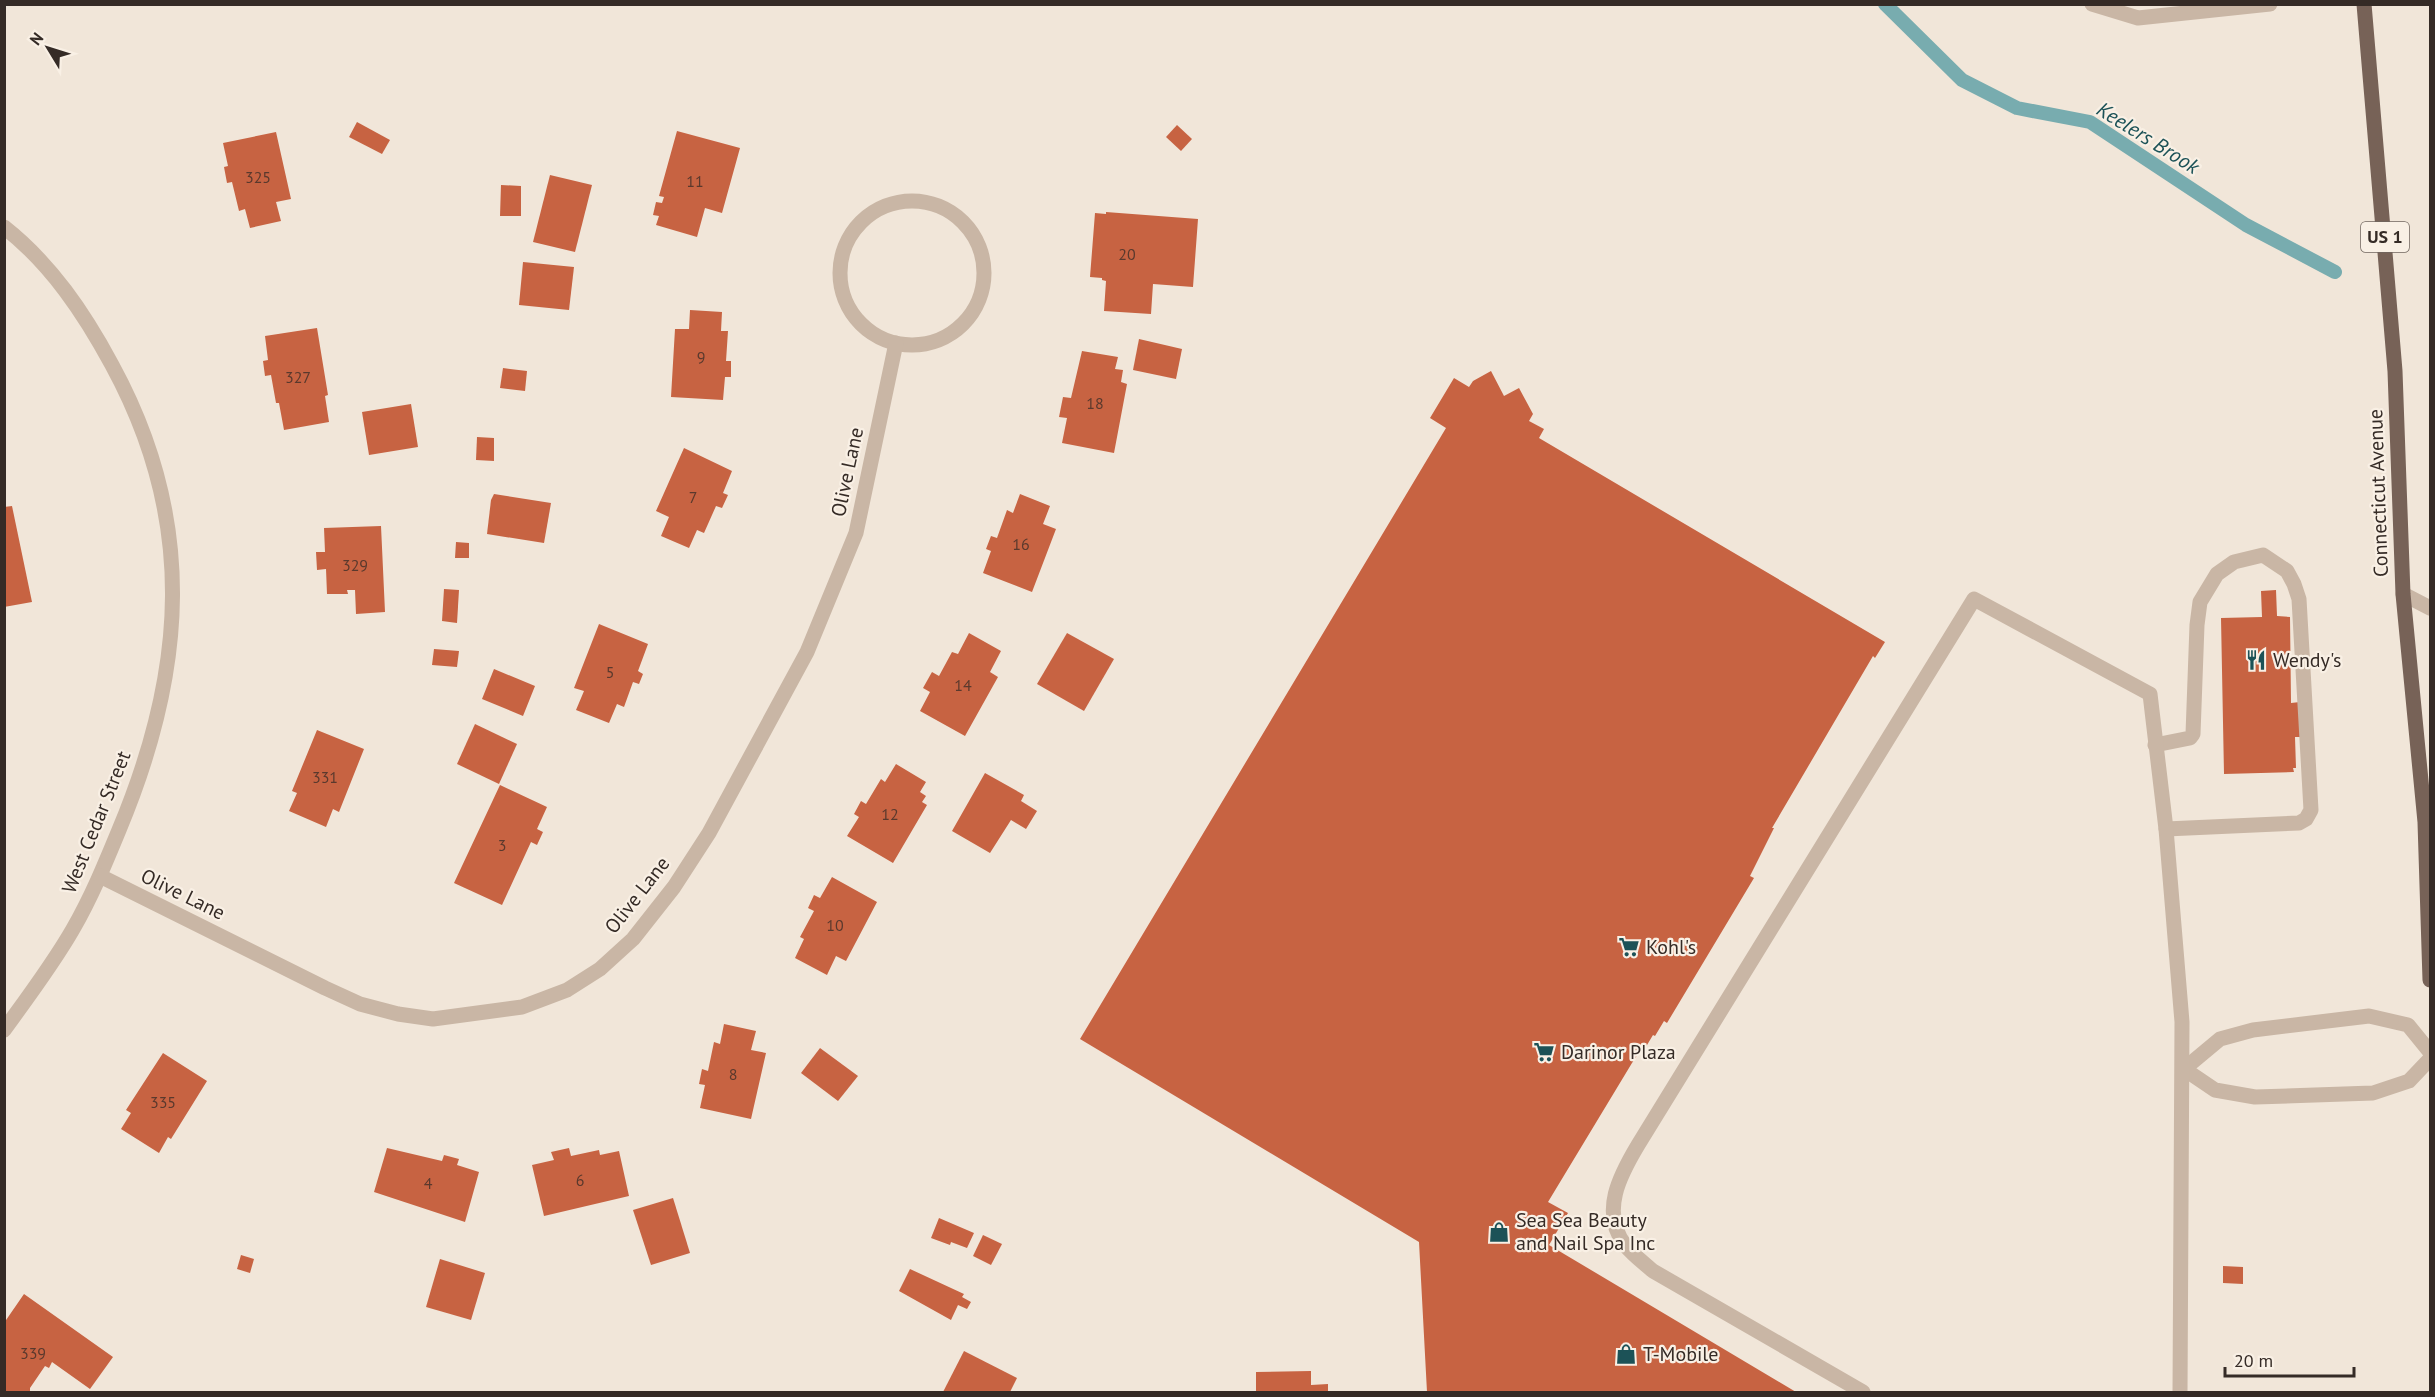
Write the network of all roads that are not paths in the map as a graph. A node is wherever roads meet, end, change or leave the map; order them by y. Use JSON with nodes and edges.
{"nodes":[{"id":1,"x":2092,"y":4,"type":"edge"},
{"id":2,"x":2270,"y":4,"type":"edge"},
{"id":3,"x":2364,"y":4,"type":"edge"},
{"id":4,"x":4,"y":227,"type":"edge"},
{"id":5,"x":896,"y":343,"type":"junction"},
{"id":6,"x":2403,"y":594,"type":"junction"},
{"id":7,"x":2430,"y":608,"type":"edge"},
{"id":8,"x":2155,"y":746,"type":"junction"},
{"id":9,"x":2428,"y":822,"type":"edge"},
{"id":10,"x":2166,"y":829,"type":"junction"},
{"id":11,"x":100,"y":876,"type":"junction"},
{"id":12,"x":2430,"y":980,"type":"edge"},
{"id":13,"x":4,"y":1030,"type":"edge"},
{"id":14,"x":2430,"y":1052,"type":"edge"},
{"id":15,"x":2430,"y":1059,"type":"edge"},
{"id":16,"x":2184,"y":1069,"type":"junction"},
{"id":17,"x":1863,"y":1392,"type":"edge"},
{"id":18,"x":2180,"y":1392,"type":"edge"}],
"edges":[{"from":1,"to":2,"type":"street"},
{"from":3,"to":6,"type":"main road","name":"Connecticut Avenue","number":"US 1"},
{"from":4,"to":11,"type":"street","name":"West Cedar Street"},
{"from":5,"to":5,"type":"street"},
{"from":5,"to":11,"type":"street","name":"Olive Lane"},
{"from":6,"to":7,"type":"street"},
{"from":6,"to":9,"type":"main road","name":"Connecticut Avenue","number":"US 1"},
{"from":8,"to":10,"type":"street"},
{"from":8,"to":10,"type":"street"},
{"from":8,"to":17,"type":"street"},
{"from":9,"to":12,"type":"main road","name":"Connecticut Avenue","number":"US 1"},
{"from":10,"to":16,"type":"street"},
{"from":11,"to":13,"type":"street","name":"West Cedar Street"},
{"from":14,"to":16,"type":"street"},
{"from":15,"to":16,"type":"street"},
{"from":16,"to":18,"type":"street"}]}
